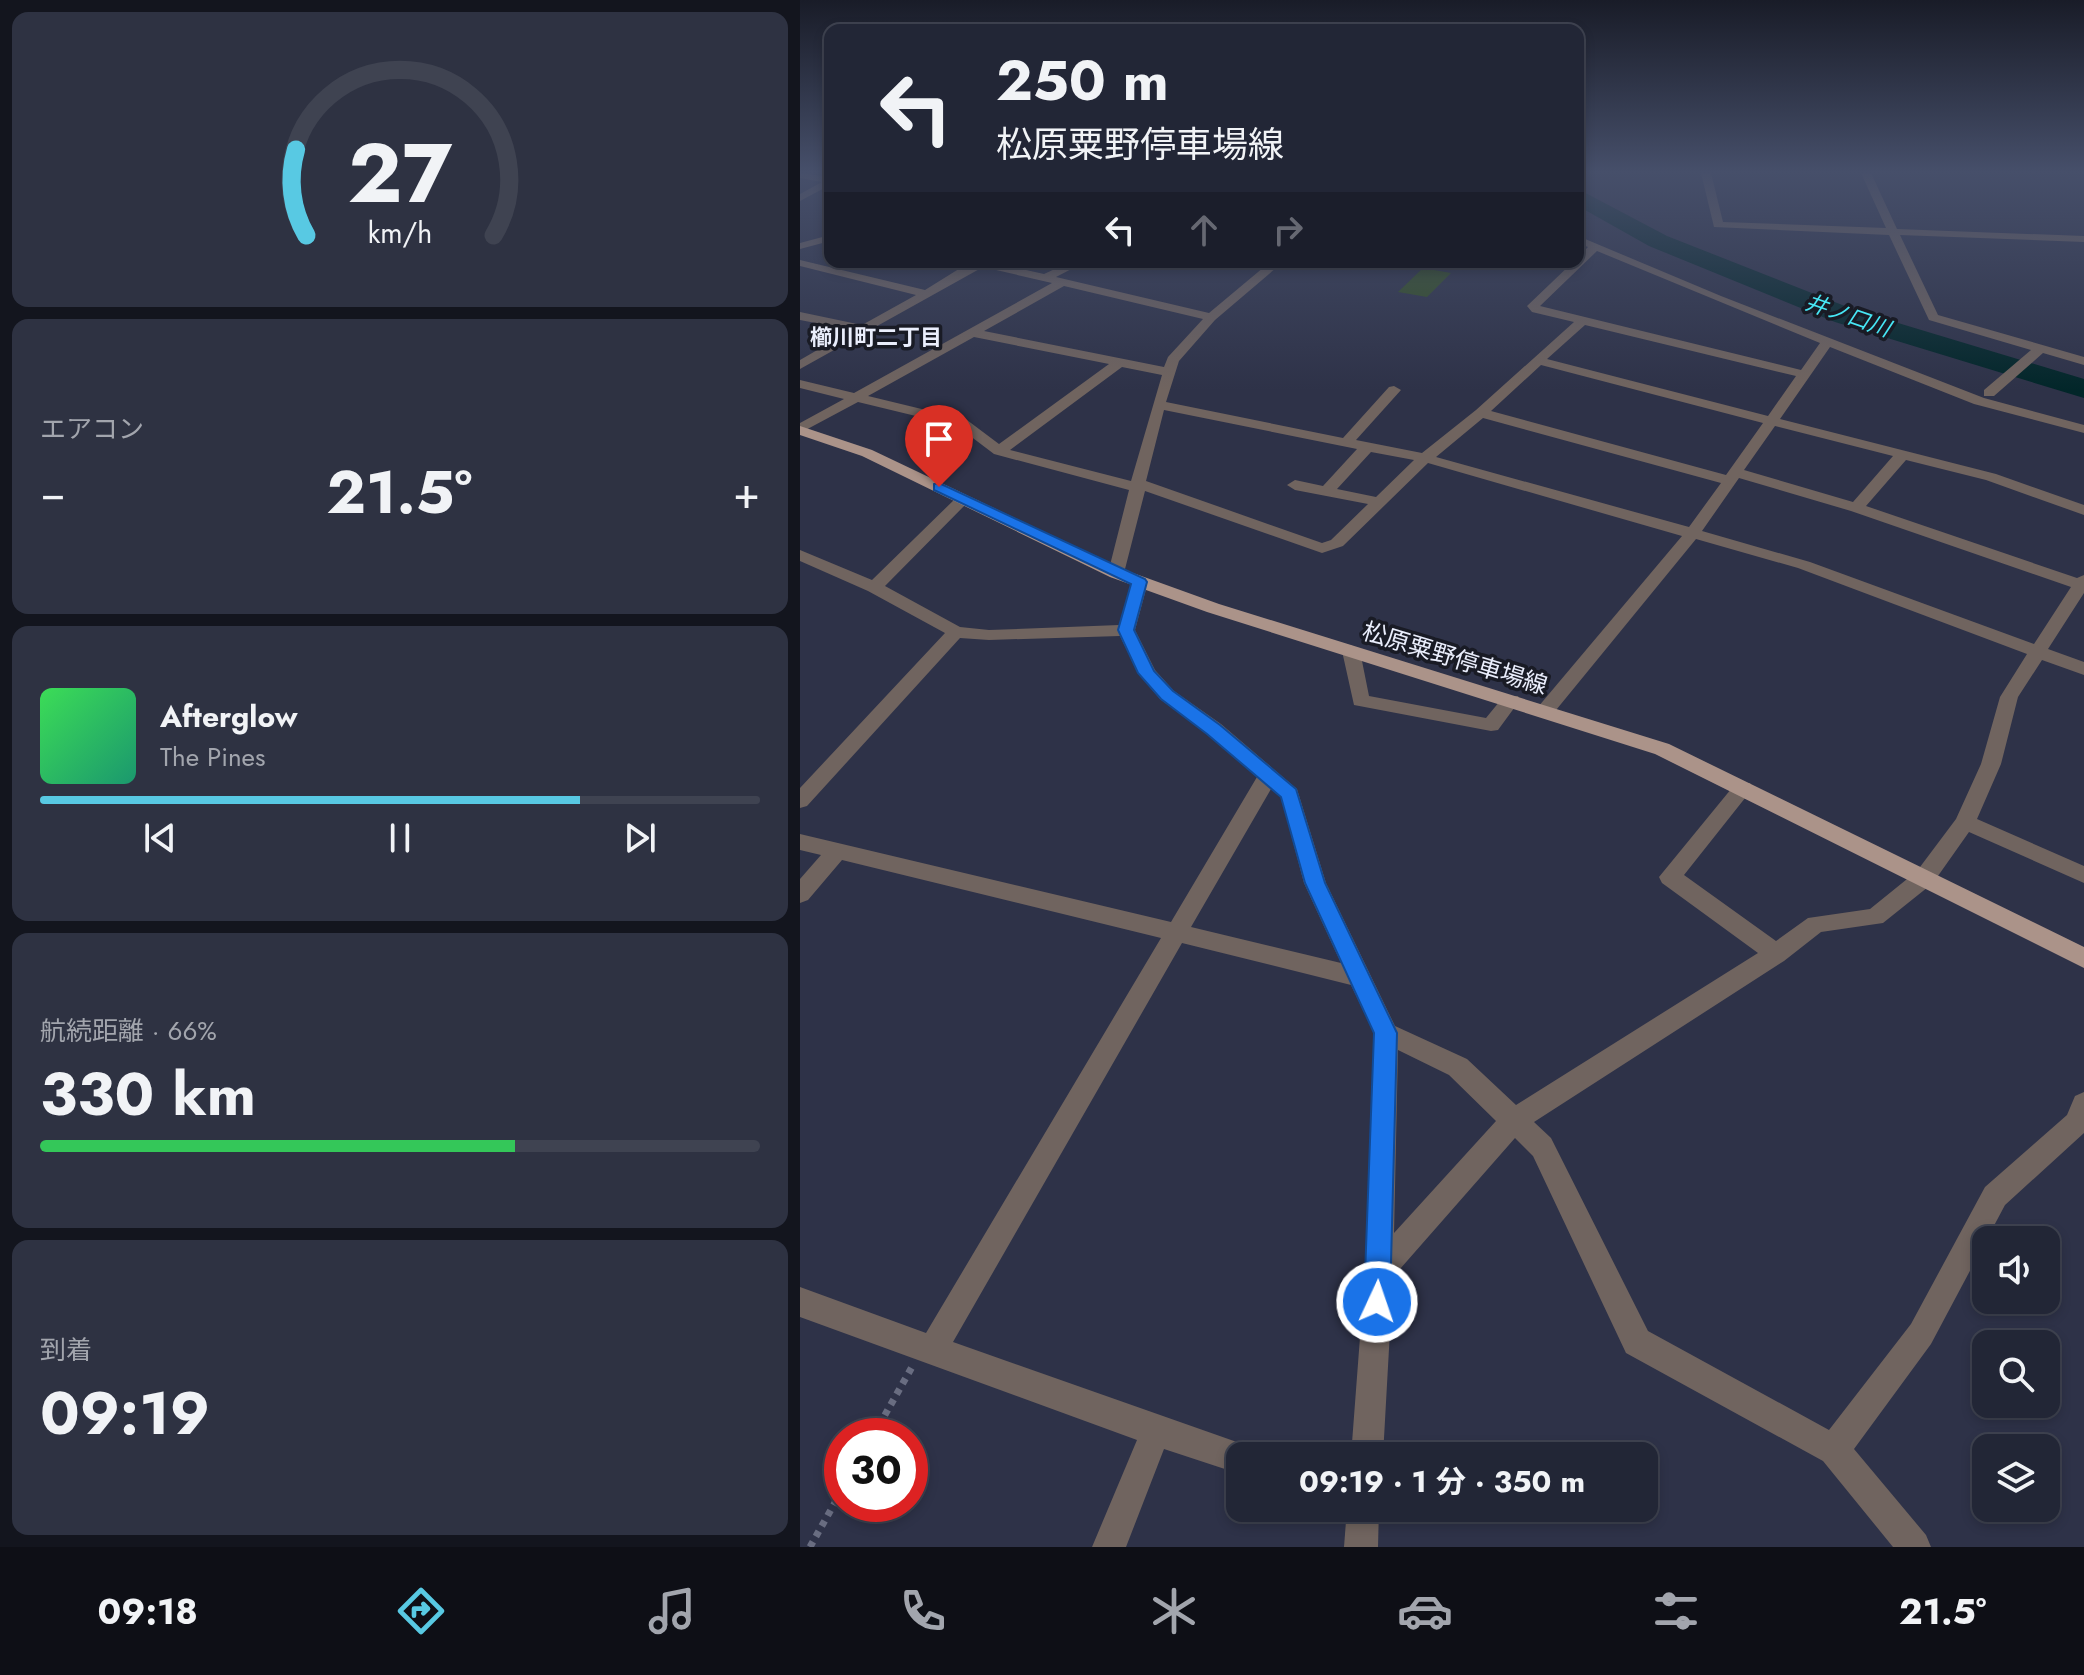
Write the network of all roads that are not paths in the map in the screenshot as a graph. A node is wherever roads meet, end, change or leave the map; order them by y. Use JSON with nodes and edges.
{"nodes":[{"id":1,"x":1589,"y":245,"type":"edge"},
{"id":2,"x":1900,"y":245,"type":"edge"},
{"id":3,"x":1594,"y":248,"type":"junction"},
{"id":4,"x":1584,"y":258,"type":"edge"},
{"id":5,"x":800,"y":263,"type":"edge"},
{"id":6,"x":970,"y":268,"type":"edge"},
{"id":7,"x":1004,"y":268,"type":"edge"},
{"id":8,"x":1066,"y":268,"type":"edge"},
{"id":9,"x":1270,"y":268,"type":"edge"},
{"id":10,"x":1573,"y":268,"type":"edge"},
{"id":11,"x":1045,"y":278,"type":"junction"},
{"id":12,"x":1063,"y":282,"type":"junction"},
{"id":13,"x":927,"y":294,"type":"junction"},
{"id":14,"x":800,"y":316,"type":"edge"},
{"id":15,"x":1211,"y":317,"type":"junction"},
{"id":16,"x":1583,"y":320,"type":"junction"},
{"id":17,"x":863,"y":329,"type":"junction"},
{"id":18,"x":973,"y":333,"type":"junction"},
{"id":19,"x":1828,"y":341,"type":"junction"},
{"id":20,"x":2039,"y":350,"type":"junction"},
{"id":21,"x":1539,"y":361,"type":"junction"},
{"id":22,"x":2084,"y":361,"type":"edge"},
{"id":23,"x":1120,"y":362,"type":"junction"},
{"id":24,"x":800,"y":365,"type":"edge"},
{"id":25,"x":1168,"y":372,"type":"junction"},
{"id":26,"x":1910,"y":372,"type":"junction"},
{"id":27,"x":1803,"y":374,"type":"junction"},
{"id":28,"x":800,"y":384,"type":"edge"},
{"id":29,"x":1394,"y":390,"type":"dead end"},
{"id":30,"x":1992,"y":391,"type":"junction"},
{"id":31,"x":858,"y":398,"type":"junction"},
{"id":32,"x":1158,"y":405,"type":"junction"},
{"id":33,"x":1481,"y":413,"type":"junction"},
{"id":34,"x":1770,"y":420,"type":"junction"},
{"id":35,"x":800,"y":429,"type":"edge"},
{"id":36,"x":2082,"y":429,"type":"edge"},
{"id":37,"x":1347,"y":442,"type":"junction"},
{"id":38,"x":1368,"y":446,"type":"junction"},
{"id":39,"x":999,"y":451,"type":"junction"},
{"id":40,"x":1903,"y":454,"type":"junction"},
{"id":41,"x":1425,"y":458,"type":"junction"},
{"id":42,"x":1731,"y":476,"type":"junction"},
{"id":43,"x":1295,"y":485,"type":"dead end"},
{"id":44,"x":1139,"y":486,"type":"junction"},
{"id":45,"x":1328,"y":490,"type":"junction"},
{"id":46,"x":963,"y":499,"type":"junction"},
{"id":47,"x":1379,"y":502,"type":"junction"},
{"id":48,"x":1856,"y":508,"type":"junction"},
{"id":49,"x":2084,"y":510,"type":"edge"},
{"id":50,"x":1692,"y":534,"type":"junction"},
{"id":51,"x":800,"y":555,"type":"edge"},
{"id":52,"x":1116,"y":573,"type":"junction"},
{"id":53,"x":1140,"y":582,"type":"junction"},
{"id":54,"x":2083,"y":584,"type":"edge"},
{"id":55,"x":874,"y":587,"type":"junction"},
{"id":56,"x":1126,"y":630,"type":"junction"},
{"id":57,"x":956,"y":632,"type":"junction"},
{"id":58,"x":1351,"y":651,"type":"junction"},
{"id":59,"x":2038,"y":651,"type":"junction"},
{"id":60,"x":2084,"y":669,"type":"edge"},
{"id":61,"x":1511,"y":700,"type":"junction"},
{"id":62,"x":1545,"y":711,"type":"junction"},
{"id":63,"x":1269,"y":774,"type":"junction"},
{"id":64,"x":1743,"y":788,"type":"junction"},
{"id":65,"x":800,"y":801,"type":"edge"},
{"id":66,"x":1965,"y":822,"type":"junction"},
{"id":67,"x":800,"y":842,"type":"edge"},
{"id":68,"x":837,"y":852,"type":"junction"},
{"id":69,"x":2084,"y":875,"type":"edge"},
{"id":70,"x":1925,"y":877,"type":"junction"},
{"id":71,"x":800,"y":894,"type":"edge"},
{"id":72,"x":1176,"y":934,"type":"junction"},
{"id":73,"x":1776,"y":954,"type":"junction"},
{"id":74,"x":2084,"y":958,"type":"edge"},
{"id":75,"x":1356,"y":976,"type":"junction"},
{"id":76,"x":1386,"y":1033,"type":"junction"},
{"id":77,"x":2084,"y":1104,"type":"edge"},
{"id":78,"x":1514,"y":1120,"type":"junction"},
{"id":79,"x":1379,"y":1271,"type":"junction"},
{"id":80,"x":800,"y":1302,"type":"edge"},
{"id":81,"x":928,"y":1348,"type":"junction"},
{"id":82,"x":1156,"y":1431,"type":"junction"},
{"id":83,"x":1368,"y":1442,"type":"edge"},
{"id":84,"x":1834,"y":1450,"type":"junction"},
{"id":85,"x":1226,"y":1454,"type":"edge"},
{"id":86,"x":1362,"y":1522,"type":"edge"},
{"id":87,"x":1109,"y":1547,"type":"edge"},
{"id":88,"x":1361,"y":1547,"type":"edge"},
{"id":89,"x":1914,"y":1547,"type":"edge"}],
"edges":[{"from":1,"to":3,"type":"street"},
{"from":2,"to":20,"type":"street"},
{"from":3,"to":4,"type":"street"},
{"from":3,"to":19,"type":"street"},
{"from":5,"to":13,"type":"street"},
{"from":6,"to":13,"type":"street"},
{"from":7,"to":11,"type":"street"},
{"from":8,"to":11,"type":"street"},
{"from":9,"to":15,"type":"street"},
{"from":10,"to":16,"type":"street"},
{"from":11,"to":12,"type":"street"},
{"from":12,"to":15,"type":"street"},
{"from":12,"to":18,"type":"street"},
{"from":13,"to":17,"type":"street"},
{"from":14,"to":17,"type":"street"},
{"from":15,"to":25,"type":"street"},
{"from":16,"to":21,"type":"street"},
{"from":16,"to":27,"type":"street"},
{"from":17,"to":24,"type":"street"},
{"from":18,"to":23,"type":"street"},
{"from":18,"to":31,"type":"street"},
{"from":19,"to":26,"type":"street"},
{"from":19,"to":27,"type":"street"},
{"from":20,"to":22,"type":"street"},
{"from":20,"to":30,"type":"street"},
{"from":21,"to":33,"type":"street"},
{"from":21,"to":34,"type":"street"},
{"from":23,"to":25,"type":"street"},
{"from":23,"to":39,"type":"street"},
{"from":25,"to":32,"type":"street"},
{"from":26,"to":30,"type":"street"},
{"from":26,"to":36,"type":"street"},
{"from":27,"to":34,"type":"street"},
{"from":28,"to":31,"type":"street"},
{"from":29,"to":37,"type":"street"},
{"from":30,"to":36,"type":"street"},
{"from":31,"to":35,"type":"street"},
{"from":31,"to":39,"type":"street"},
{"from":32,"to":37,"type":"street"},
{"from":32,"to":44,"type":"street"},
{"from":33,"to":41,"type":"street"},
{"from":33,"to":42,"type":"street"},
{"from":34,"to":40,"type":"street"},
{"from":34,"to":42,"type":"street"},
{"from":35,"to":46,"type":"main road","name":"松原粟野停車場線"},
{"from":37,"to":38,"type":"street"},
{"from":38,"to":41,"type":"street"},
{"from":38,"to":45,"type":"street"},
{"from":39,"to":44,"type":"street"},
{"from":40,"to":48,"type":"street"},
{"from":40,"to":49,"type":"street"},
{"from":41,"to":47,"type":"street"},
{"from":41,"to":50,"type":"street"},
{"from":42,"to":48,"type":"street"},
{"from":42,"to":50,"type":"street"},
{"from":43,"to":45,"type":"street"},
{"from":44,"to":47,"type":"street"},
{"from":44,"to":52,"type":"street"},
{"from":45,"to":47,"type":"street"},
{"from":46,"to":52,"type":"main road","name":"松原粟野停車場線"},
{"from":46,"to":55,"type":"street"},
{"from":48,"to":54,"type":"street"},
{"from":50,"to":59,"type":"street"},
{"from":50,"to":62,"type":"street"},
{"from":51,"to":55,"type":"street"},
{"from":52,"to":53,"type":"main road","name":"松原粟野停車場線"},
{"from":53,"to":56,"type":"street"},
{"from":53,"to":58,"type":"main road","name":"松原粟野停車場線"},
{"from":54,"to":59,"type":"street"},
{"from":55,"to":57,"type":"street"},
{"from":56,"to":57,"type":"street"},
{"from":56,"to":63,"type":"street"},
{"from":57,"to":65,"type":"street"},
{"from":58,"to":61,"type":"main road","name":"松原粟野停車場線"},
{"from":58,"to":61,"type":"street"},
{"from":59,"to":60,"type":"street"},
{"from":59,"to":66,"type":"street"},
{"from":61,"to":62,"type":"main road","name":"松原粟野停車場線"},
{"from":62,"to":64,"type":"main road","name":"松原粟野停車場線"},
{"from":63,"to":72,"type":"street"},
{"from":63,"to":75,"type":"street"},
{"from":64,"to":70,"type":"main road","name":"松原粟野停車場線"},
{"from":64,"to":73,"type":"street"},
{"from":66,"to":69,"type":"street"},
{"from":66,"to":70,"type":"street"},
{"from":67,"to":68,"type":"street"},
{"from":68,"to":71,"type":"street"},
{"from":68,"to":72,"type":"street"},
{"from":70,"to":73,"type":"street"},
{"from":70,"to":74,"type":"main road","name":"松原粟野停車場線"},
{"from":72,"to":75,"type":"street"},
{"from":72,"to":81,"type":"street"},
{"from":73,"to":78,"type":"street"},
{"from":75,"to":76,"type":"street"},
{"from":76,"to":78,"type":"street"},
{"from":76,"to":79,"type":"street"},
{"from":77,"to":84,"type":"street"},
{"from":78,"to":79,"type":"street"},
{"from":78,"to":84,"type":"street"},
{"from":79,"to":83,"type":"street"},
{"from":80,"to":81,"type":"street"},
{"from":81,"to":82,"type":"street"},
{"from":82,"to":85,"type":"street"},
{"from":82,"to":87,"type":"street"},
{"from":84,"to":89,"type":"street"},
{"from":86,"to":88,"type":"street"}]}
